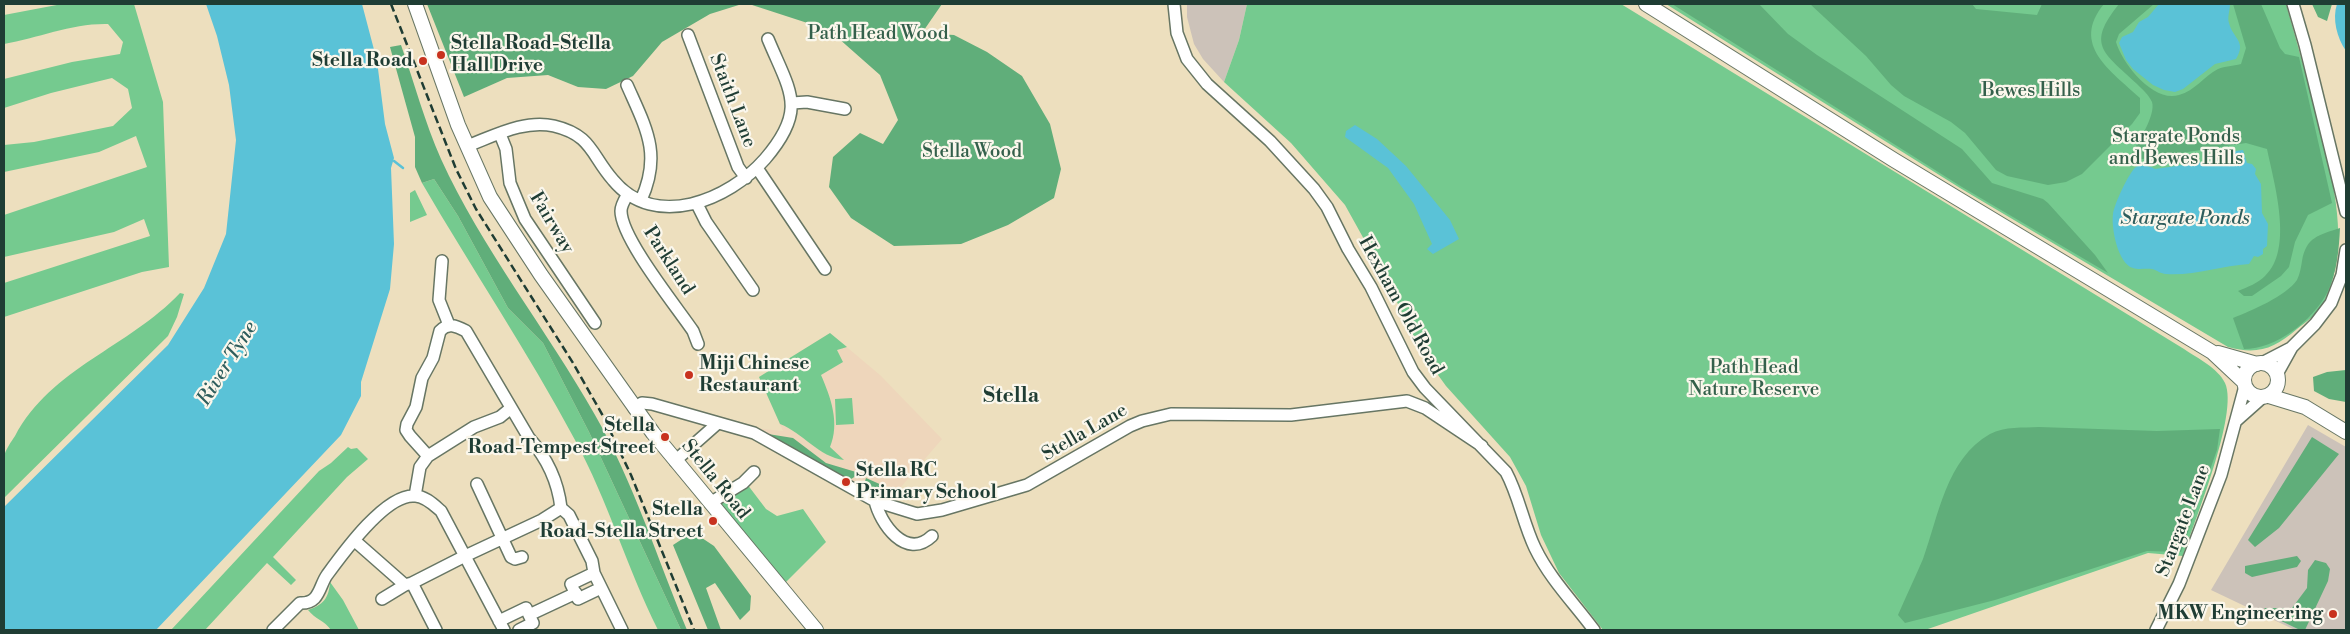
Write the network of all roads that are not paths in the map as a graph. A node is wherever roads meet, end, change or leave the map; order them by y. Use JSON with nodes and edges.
{"nodes":[{"id":1,"x":414,"y":4,"type":"edge"},
{"id":2,"x":1174,"y":4,"type":"edge"},
{"id":3,"x":1646,"y":4,"type":"edge"},
{"id":4,"x":2293,"y":4,"type":"edge"},
{"id":5,"x":688,"y":35,"type":"dead end"},
{"id":6,"x":768,"y":39,"type":"dead end"},
{"id":7,"x":627,"y":86,"type":"dead end"},
{"id":8,"x":792,"y":103,"type":"junction"},
{"id":9,"x":845,"y":109,"type":"dead end"},
{"id":10,"x":500,"y":134,"type":"junction"},
{"id":11,"x":466,"y":146,"type":"junction"},
{"id":12,"x":757,"y":168,"type":"junction"},
{"id":13,"x":746,"y":178,"type":"junction"},
{"id":14,"x":628,"y":194,"type":"junction"},
{"id":15,"x":640,"y":200,"type":"junction"},
{"id":16,"x":697,"y":204,"type":"junction"},
{"id":17,"x":2346,"y":212,"type":"edge"},
{"id":18,"x":2346,"y":250,"type":"edge"},
{"id":19,"x":442,"y":261,"type":"dead end"},
{"id":20,"x":825,"y":269,"type":"dead end"},
{"id":21,"x":753,"y":290,"type":"dead end"},
{"id":22,"x":595,"y":323,"type":"dead end"},
{"id":23,"x":449,"y":325,"type":"junction"},
{"id":24,"x":698,"y":344,"type":"dead end"},
{"id":25,"x":2292,"y":347,"type":"junction"},
{"id":26,"x":2212,"y":352,"type":"junction"},
{"id":27,"x":2259,"y":364,"type":"junction"},
{"id":28,"x":2277,"y":375,"type":"junction"},
{"id":29,"x":2245,"y":384,"type":"junction"},
{"id":30,"x":1425,"y":388,"type":"junction"},
{"id":31,"x":2266,"y":397,"type":"junction"},
{"id":32,"x":1417,"y":404,"type":"junction"},
{"id":33,"x":2305,"y":407,"type":"junction"},
{"id":34,"x":512,"y":408,"type":"junction"},
{"id":35,"x":634,"y":408,"type":"junction"},
{"id":36,"x":2236,"y":421,"type":"junction"},
{"id":37,"x":718,"y":423,"type":"junction"},
{"id":38,"x":2346,"y":432,"type":"edge"},
{"id":39,"x":1482,"y":446,"type":"junction"},
{"id":40,"x":428,"y":456,"type":"junction"},
{"id":41,"x":676,"y":461,"type":"junction"},
{"id":42,"x":754,"y":472,"type":"dead end"},
{"id":43,"x":477,"y":484,"type":"dead end"},
{"id":44,"x":415,"y":496,"type":"junction"},
{"id":45,"x":875,"y":501,"type":"junction"},
{"id":46,"x":710,"y":503,"type":"junction"},
{"id":47,"x":561,"y":508,"type":"junction"},
{"id":48,"x":932,"y":536,"type":"dead end"},
{"id":49,"x":501,"y":539,"type":"junction"},
{"id":50,"x":355,"y":541,"type":"junction"},
{"id":51,"x":465,"y":556,"type":"junction"},
{"id":52,"x":522,"y":557,"type":"dead end"},
{"id":53,"x":594,"y":573,"type":"junction"},
{"id":54,"x":408,"y":584,"type":"junction"},
{"id":55,"x":601,"y":588,"type":"junction"},
{"id":56,"x":576,"y":593,"type":"junction"},
{"id":57,"x":382,"y":599,"type":"dead end"},
{"id":58,"x":529,"y":615,"type":"junction"},
{"id":59,"x":434,"y":627,"type":"edge"},
{"id":60,"x":502,"y":628,"type":"edge"},
{"id":61,"x":273,"y":630,"type":"edge"},
{"id":62,"x":422,"y":630,"type":"edge"},
{"id":63,"x":519,"y":630,"type":"edge"},
{"id":64,"x":622,"y":630,"type":"edge"},
{"id":65,"x":816,"y":630,"type":"edge"},
{"id":66,"x":1594,"y":630,"type":"edge"},
{"id":67,"x":2156,"y":630,"type":"edge"}],
"edges":[{"from":1,"to":11,"type":"main road","name":"Stella Road"},
{"from":2,"to":30,"type":"street","name":"Hexham Old Road"},
{"from":3,"to":26,"type":"main road"},
{"from":4,"to":17,"type":"street"},
{"from":5,"to":13,"type":"street","name":"Staith Lane"},
{"from":6,"to":8,"type":"street"},
{"from":7,"to":15,"type":"street"},
{"from":8,"to":9,"type":"street"},
{"from":8,"to":12,"type":"street"},
{"from":10,"to":11,"type":"street"},
{"from":10,"to":14,"type":"street"},
{"from":10,"to":22,"type":"street","name":"Fairway"},
{"from":11,"to":35,"type":"main road","name":"Stella Road"},
{"from":12,"to":13,"type":"street"},
{"from":12,"to":20,"type":"street"},
{"from":13,"to":16,"type":"street"},
{"from":14,"to":15,"type":"street"},
{"from":14,"to":24,"type":"street","name":"Parkland"},
{"from":15,"to":16,"type":"street"},
{"from":16,"to":21,"type":"street"},
{"from":18,"to":25,"type":"street"},
{"from":19,"to":23,"type":"street"},
{"from":23,"to":34,"type":"street"},
{"from":23,"to":40,"type":"street"},
{"from":25,"to":27,"type":"street"},
{"from":25,"to":28,"type":"street"},
{"from":26,"to":27,"type":"main road"},
{"from":26,"to":29,"type":"main road"},
{"from":27,"to":28,"type":"main road"},
{"from":27,"to":29,"type":"main road"},
{"from":28,"to":31,"type":"main road"},
{"from":28,"to":33,"type":"main road"},
{"from":29,"to":31,"type":"main road"},
{"from":29,"to":36,"type":"street","name":"Stargate Lane"},
{"from":30,"to":32,"type":"street"},
{"from":30,"to":39,"type":"street","name":"Hexham Old Road"},
{"from":31,"to":33,"type":"main road"},
{"from":31,"to":36,"type":"street"},
{"from":32,"to":39,"type":"street","name":"Stella Lane"},
{"from":32,"to":45,"type":"street","name":"Stella Lane"},
{"from":33,"to":38,"type":"main road"},
{"from":34,"to":40,"type":"street"},
{"from":34,"to":47,"type":"street"},
{"from":35,"to":37,"type":"street","name":"Stella Lane"},
{"from":35,"to":41,"type":"main road","name":"Stella Road"},
{"from":36,"to":67,"type":"street","name":"Stargate Lane"},
{"from":37,"to":41,"type":"street"},
{"from":37,"to":45,"type":"street","name":"Stella Lane"},
{"from":39,"to":66,"type":"street","name":"Hexham Old Road"},
{"from":40,"to":44,"type":"street"},
{"from":41,"to":46,"type":"main road","name":"Stella Road"},
{"from":42,"to":46,"type":"street"},
{"from":43,"to":49,"type":"street"},
{"from":44,"to":50,"type":"street"},
{"from":44,"to":51,"type":"street"},
{"from":45,"to":48,"type":"street"},
{"from":46,"to":65,"type":"main road","name":"Stella Road"},
{"from":47,"to":49,"type":"street"},
{"from":47,"to":53,"type":"street"},
{"from":49,"to":51,"type":"street"},
{"from":49,"to":52,"type":"street"},
{"from":50,"to":54,"type":"street"},
{"from":50,"to":61,"type":"street"},
{"from":51,"to":54,"type":"street"},
{"from":51,"to":60,"type":"street"},
{"from":53,"to":55,"type":"street"},
{"from":53,"to":56,"type":"street"},
{"from":54,"to":57,"type":"street"},
{"from":54,"to":59,"type":"street"},
{"from":55,"to":56,"type":"street"},
{"from":55,"to":64,"type":"street"},
{"from":56,"to":58,"type":"street"},
{"from":58,"to":60,"type":"street"},
{"from":58,"to":63,"type":"street"},
{"from":59,"to":62,"type":"street"}]}
